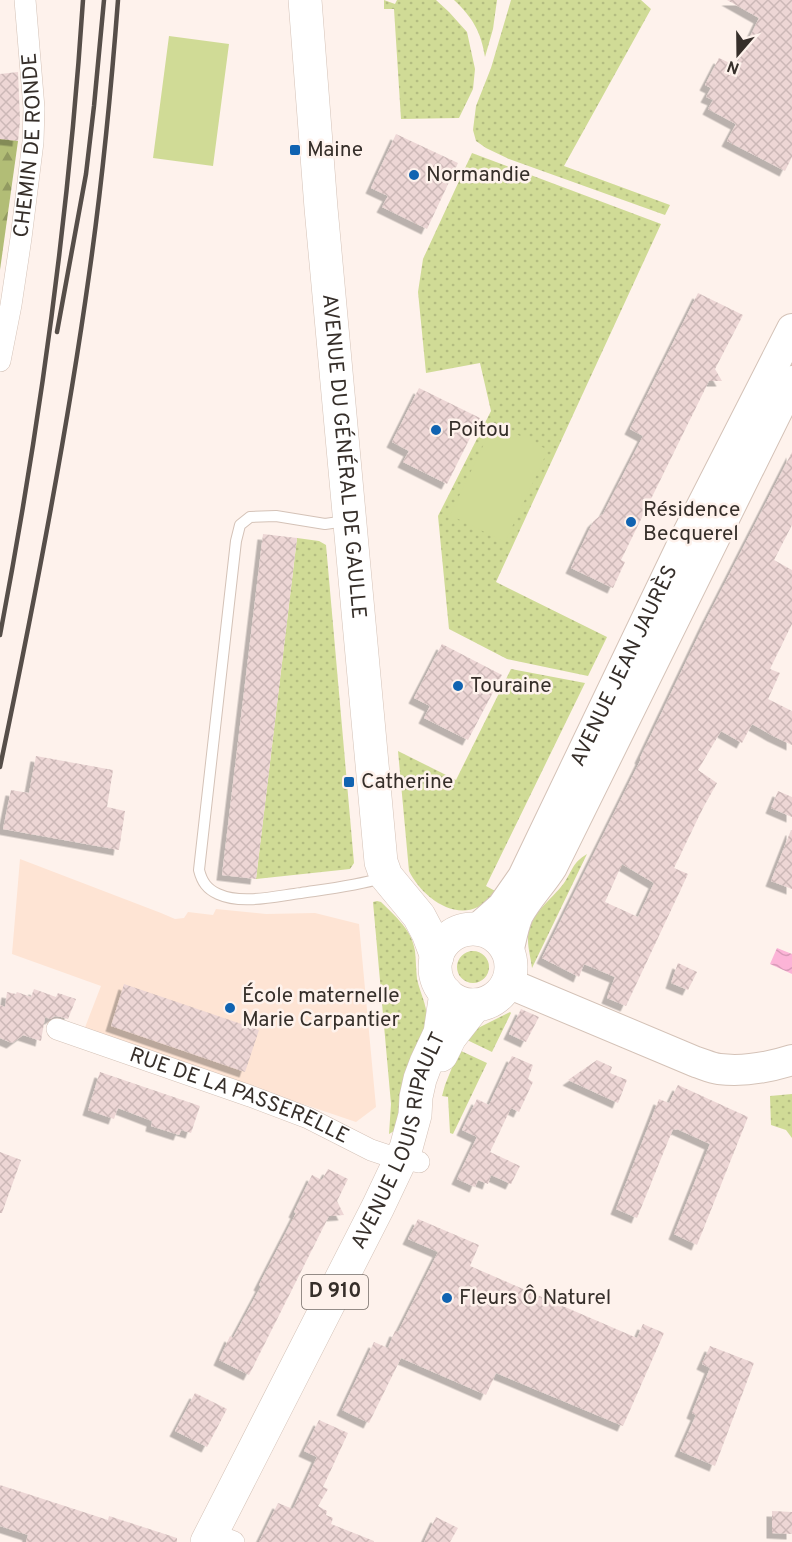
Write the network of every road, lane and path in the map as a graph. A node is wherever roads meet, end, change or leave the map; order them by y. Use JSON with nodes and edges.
{"nodes":[{"id":1,"x":25,"y":0,"type":"edge"},
{"id":2,"x":305,"y":0,"type":"edge"},
{"id":3,"x":792,"y":329,"type":"edge"},
{"id":4,"x":0,"y":361,"type":"edge"},
{"id":5,"x":792,"y":381,"type":"edge"},
{"id":6,"x":349,"y":521,"type":"junction"},
{"id":7,"x":386,"y":876,"type":"junction"},
{"id":8,"x":407,"y":902,"type":"junction"},
{"id":9,"x":469,"y":931,"type":"junction"},
{"id":10,"x":437,"y":957,"type":"junction"},
{"id":11,"x":508,"y":968,"type":"junction"},
{"id":12,"x":460,"y":999,"type":"junction"},
{"id":13,"x":57,"y":1029,"type":"dead end"},
{"id":14,"x":792,"y":1060,"type":"edge"},
{"id":15,"x":410,"y":1160,"type":"junction"},
{"id":16,"x":225,"y":1542,"type":"edge"}],
"edges":[{"from":1,"to":4,"type":"street","name":"CHEMIN DE RONDE"},
{"from":2,"to":6,"type":"main road","name":"AVENUE DU GÉNÉRAL DE GAULLE"},
{"from":3,"to":9,"type":"main road","name":"AVENUE JEAN JAURÈS"},
{"from":5,"to":11,"type":"main road","name":"AVENUE JEAN JAURÈS"},
{"from":6,"to":7,"type":"main road","name":"AVENUE DU GÉNÉRAL DE GAULLE"},
{"from":6,"to":7,"type":"lane"},
{"from":7,"to":8,"type":"main road","name":"AVENUE DU GÉNÉRAL DE GAULLE"},
{"from":8,"to":9,"type":"main road","name":"AVENUE DU GÉNÉRAL DE GAULLE"},
{"from":8,"to":10,"type":"main road","name":"AVENUE DU GÉNÉRAL DE GAULLE"},
{"from":9,"to":10,"type":"main road"},
{"from":9,"to":11,"type":"main road"},
{"from":10,"to":12,"type":"main road"},
{"from":11,"to":12,"type":"main road"},
{"from":11,"to":14,"type":"main road"},
{"from":12,"to":15,"type":"main road","name":"AVENUE LOUIS RIPAULT","number":"D 910"},
{"from":13,"to":15,"type":"street","name":"RUE DE LA PASSERELLE"},
{"from":15,"to":16,"type":"main road","name":"AVENUE LOUIS RIPAULT","number":"D 910"}]}
